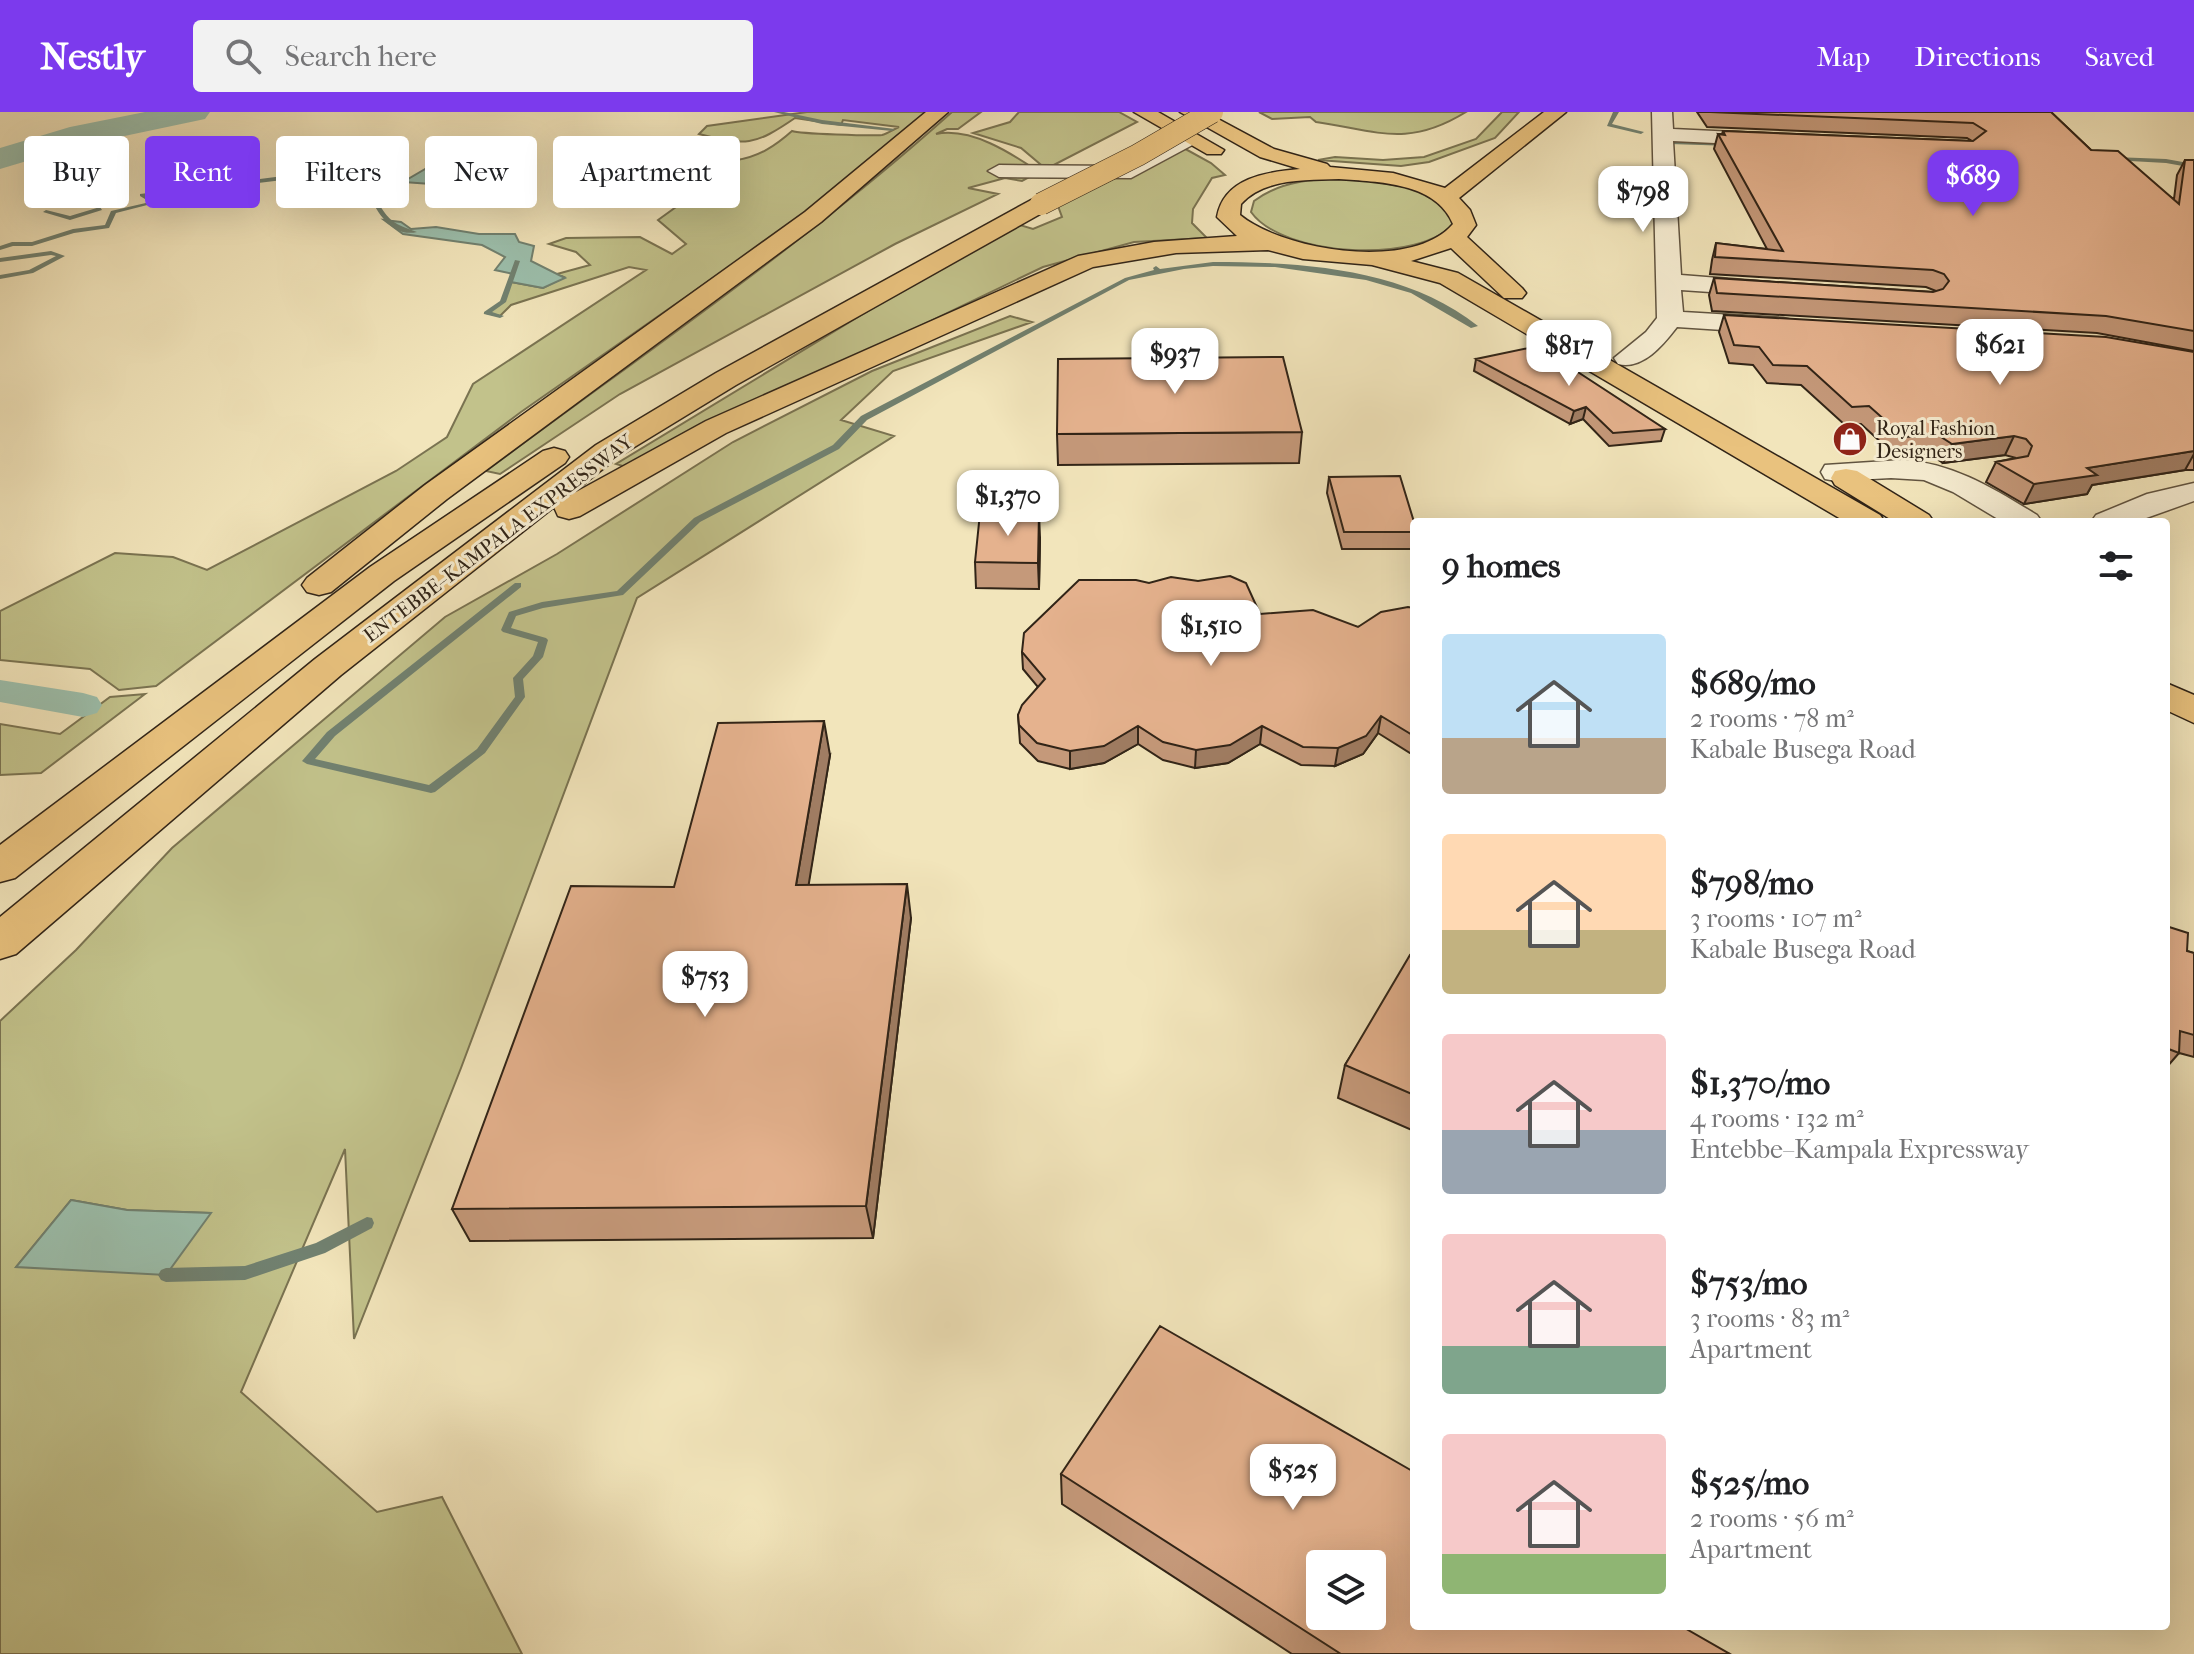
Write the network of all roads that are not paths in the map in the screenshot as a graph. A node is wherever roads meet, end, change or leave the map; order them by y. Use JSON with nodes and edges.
{"nodes":[{"id":1,"x":938,"y":112,"type":"edge"},
{"id":2,"x":1144,"y":112,"type":"edge"},
{"id":3,"x":1173,"y":112,"type":"edge"},
{"id":4,"x":1190,"y":112,"type":"edge"},
{"id":5,"x":1212,"y":112,"type":"edge"},
{"id":6,"x":1556,"y":112,"type":"edge"},
{"id":7,"x":1663,"y":124,"type":"edge"},
{"id":8,"x":1191,"y":138,"type":"junction"},
{"id":9,"x":1791,"y":140,"type":"edge"},
{"id":10,"x":1227,"y":158,"type":"dead end"},
{"id":11,"x":999,"y":171,"type":"dead end"},
{"id":12,"x":1339,"y":173,"type":"junction"},
{"id":13,"x":1447,"y":197,"type":"junction"},
{"id":14,"x":1031,"y":198,"type":"junction"},
{"id":15,"x":1454,"y":238,"type":"junction"},
{"id":16,"x":1268,"y":243,"type":"junction"},
{"id":17,"x":1369,"y":257,"type":"junction"},
{"id":18,"x":1668,"y":282,"type":"junction"},
{"id":19,"x":1797,"y":291,"type":"edge"},
{"id":20,"x":810,"y":302,"type":"dead end"},
{"id":21,"x":1670,"y":319,"type":"junction"},
{"id":22,"x":1807,"y":328,"type":"edge"},
{"id":23,"x":756,"y":333,"type":"dead end"},
{"id":24,"x":1628,"y":358,"type":"junction"},
{"id":25,"x":650,"y":395,"type":"dead end"},
{"id":26,"x":611,"y":419,"type":"dead end"},
{"id":27,"x":1992,"y":468,"type":"dead end"},
{"id":28,"x":1836,"y":472,"type":"junction"},
{"id":29,"x":1939,"y":476,"type":"junction"},
{"id":30,"x":2194,"y":492,"type":"edge"},
{"id":31,"x":1862,"y":518,"type":"edge"},
{"id":32,"x":1911,"y":518,"type":"edge"},
{"id":33,"x":2018,"y":518,"type":"edge"},
{"id":34,"x":2117,"y":518,"type":"edge"},
{"id":35,"x":388,"y":621,"type":"junction"},
{"id":36,"x":2170,"y":671,"type":"edge"},
{"id":37,"x":2194,"y":685,"type":"edge"},
{"id":38,"x":2170,"y":696,"type":"edge"},
{"id":39,"x":2194,"y":711,"type":"edge"},
{"id":40,"x":0,"y":856,"type":"edge"},
{"id":41,"x":0,"y":867,"type":"edge"},
{"id":42,"x":0,"y":942,"type":"edge"}],
"edges":[{"from":1,"to":40,"type":"highway"},
{"from":2,"to":8,"type":"highway"},
{"from":3,"to":14,"type":"highway","name":"ENTEBBE–KAMPALA EXPRESSWAY"},
{"from":4,"to":12,"type":"highway"},
{"from":5,"to":14,"type":"highway","name":"ENTEBBE–KAMPALA EXPRESSWAY","bridge":true},
{"from":6,"to":13,"type":"highway"},
{"from":7,"to":9,"type":"street"},
{"from":7,"to":18,"type":"street"},
{"from":8,"to":10,"type":"highway"},
{"from":8,"to":11,"type":"street"},
{"from":12,"to":13,"type":"highway"},
{"from":12,"to":16,"type":"highway"},
{"from":13,"to":15,"type":"highway"},
{"from":14,"to":20,"type":"highway","name":"ENTEBBE–KAMPALA EXPRESSWAY"},
{"from":14,"to":35,"type":"highway","name":"ENTEBBE–KAMPALA EXPRESSWAY"},
{"from":15,"to":17,"type":"highway"},
{"from":15,"to":24,"type":"highway"},
{"from":16,"to":17,"type":"highway"},
{"from":16,"to":35,"type":"highway"},
{"from":17,"to":31,"type":"highway"},
{"from":18,"to":19,"type":"street"},
{"from":18,"to":21,"type":"street"},
{"from":21,"to":22,"type":"street"},
{"from":21,"to":24,"type":"street"},
{"from":23,"to":25,"type":"highway"},
{"from":24,"to":28,"type":"highway"},
{"from":26,"to":41,"type":"highway","name":"ENTEBBE–KAMPALA EXPRESSWAY"},
{"from":27,"to":29,"type":"street"},
{"from":28,"to":29,"type":"street"},
{"from":28,"to":32,"type":"highway"},
{"from":29,"to":33,"type":"street"},
{"from":30,"to":34,"type":"street"},
{"from":35,"to":42,"type":"highway","name":"ENTEBBE–KAMPALA EXPRESSWAY"},
{"from":36,"to":37,"type":"highway"},
{"from":38,"to":39,"type":"highway"}]}
